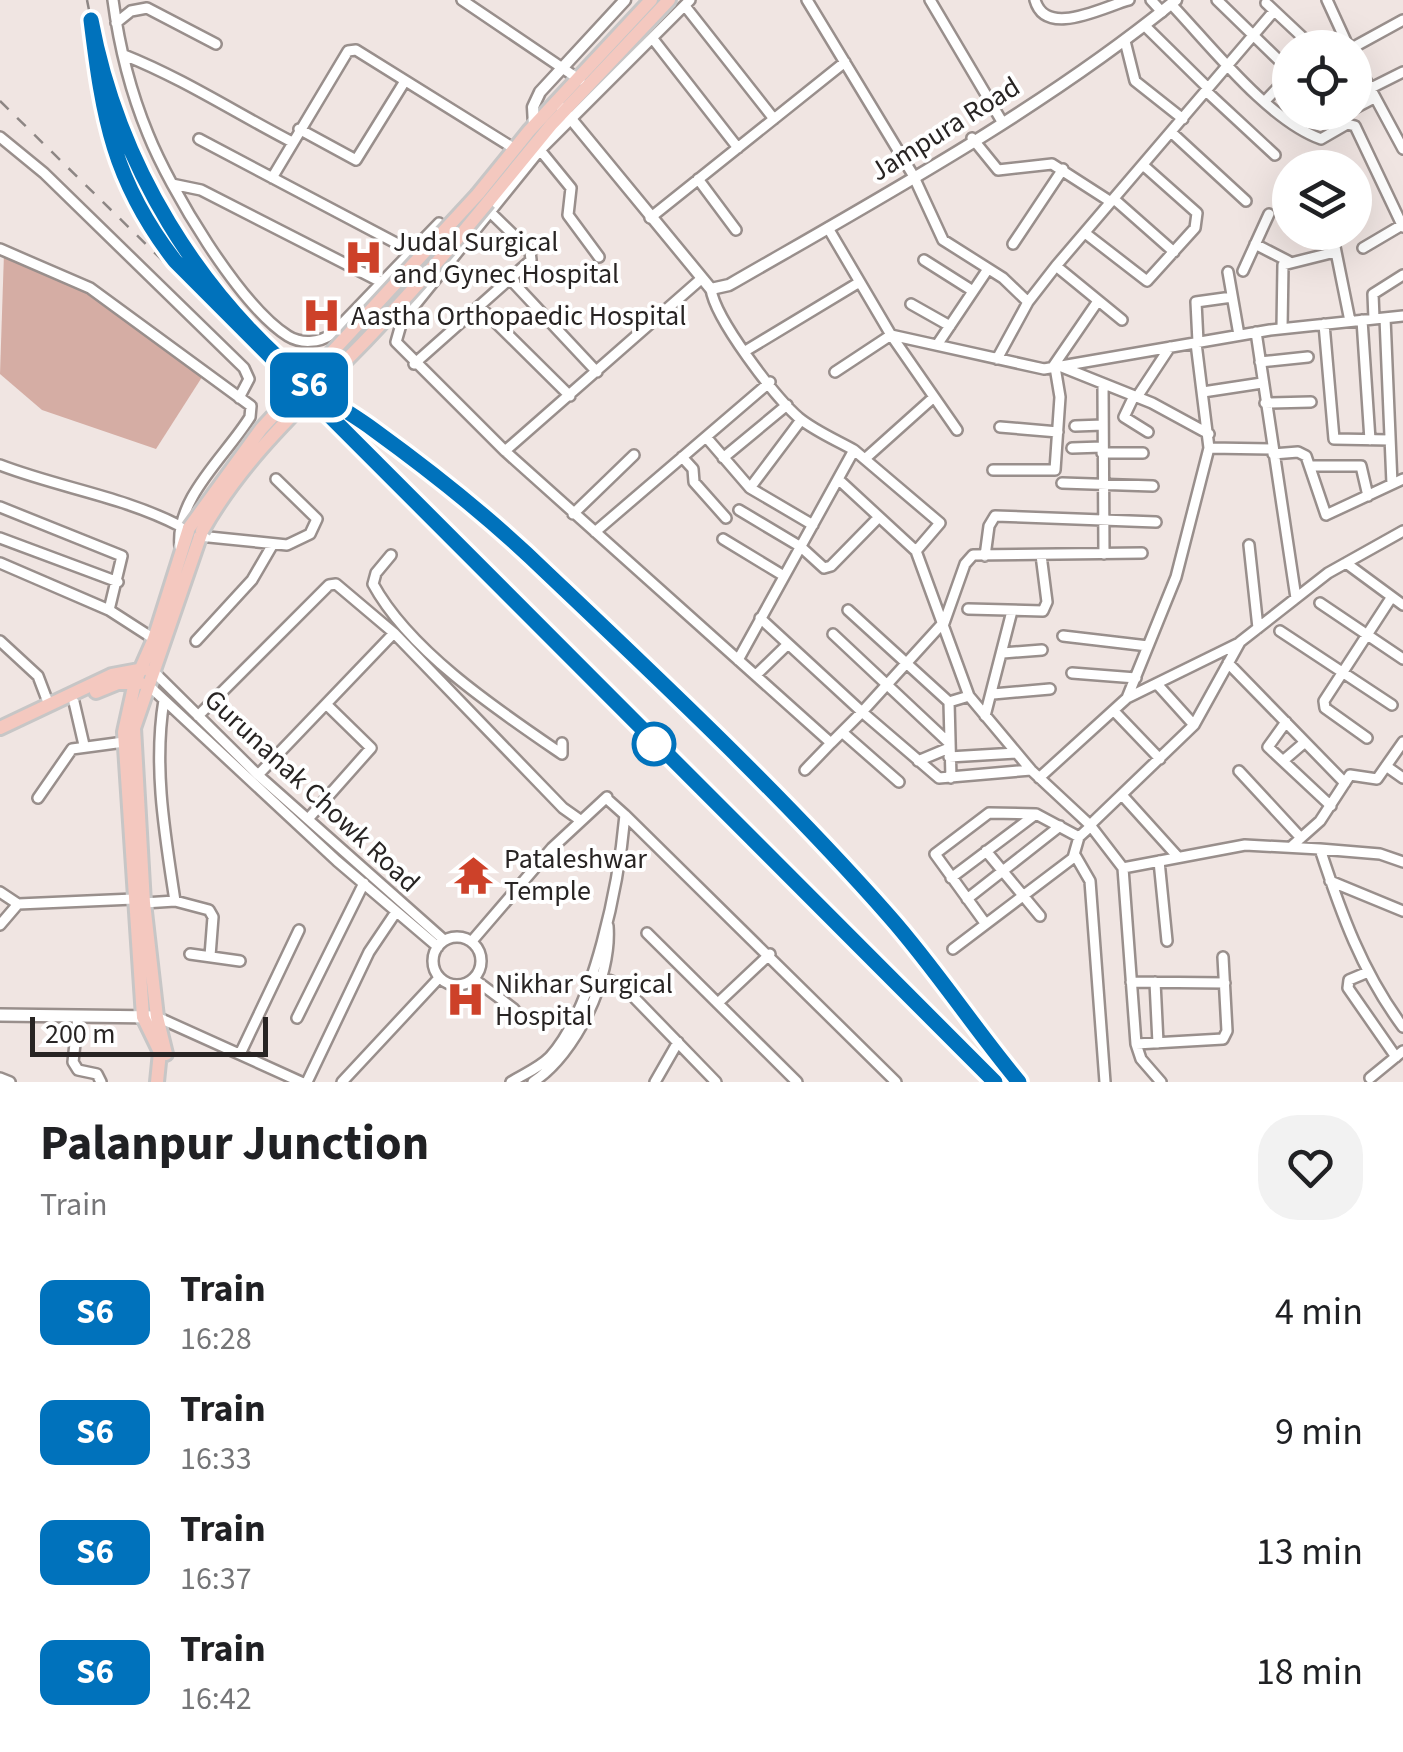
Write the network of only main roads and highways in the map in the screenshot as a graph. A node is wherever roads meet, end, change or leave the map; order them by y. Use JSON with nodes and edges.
{"nodes":[{"id":1,"x":650,"y":0,"type":"edge"},
{"id":2,"x":668,"y":0,"type":"edge"},
{"id":3,"x":583,"y":82,"type":"junction"},
{"id":4,"x":565,"y":110,"type":"junction"},
{"id":5,"x":485,"y":203,"type":"junction"},
{"id":6,"x":192,"y":531,"type":"junction"},
{"id":7,"x":144,"y":676,"type":"junction"},
{"id":8,"x":0,"y":728,"type":"edge"},
{"id":9,"x":0,"y":737,"type":"edge"},
{"id":10,"x":139,"y":901,"type":"junction"},
{"id":11,"x":0,"y":1015,"type":"edge"},
{"id":12,"x":150,"y":1017,"type":"junction"},
{"id":13,"x":161,"y":1082,"type":"edge"}],
"edges":[{"from":1,"to":3,"type":"main road"},
{"from":2,"to":3,"type":"main road"},
{"from":3,"to":4,"type":"main road"},
{"from":4,"to":5,"type":"main road"},
{"from":4,"to":5,"type":"main road"},
{"from":5,"to":6,"type":"main road","bridge":true},
{"from":6,"to":7,"type":"main road"},
{"from":6,"to":7,"type":"main road"},
{"from":7,"to":8,"type":"main road"},
{"from":7,"to":9,"type":"main road"},
{"from":7,"to":10,"type":"main road"},
{"from":7,"to":10,"type":"main road"},
{"from":10,"to":12,"type":"main road"},
{"from":11,"to":12,"type":"main road"},
{"from":12,"to":13,"type":"main road"}]}
